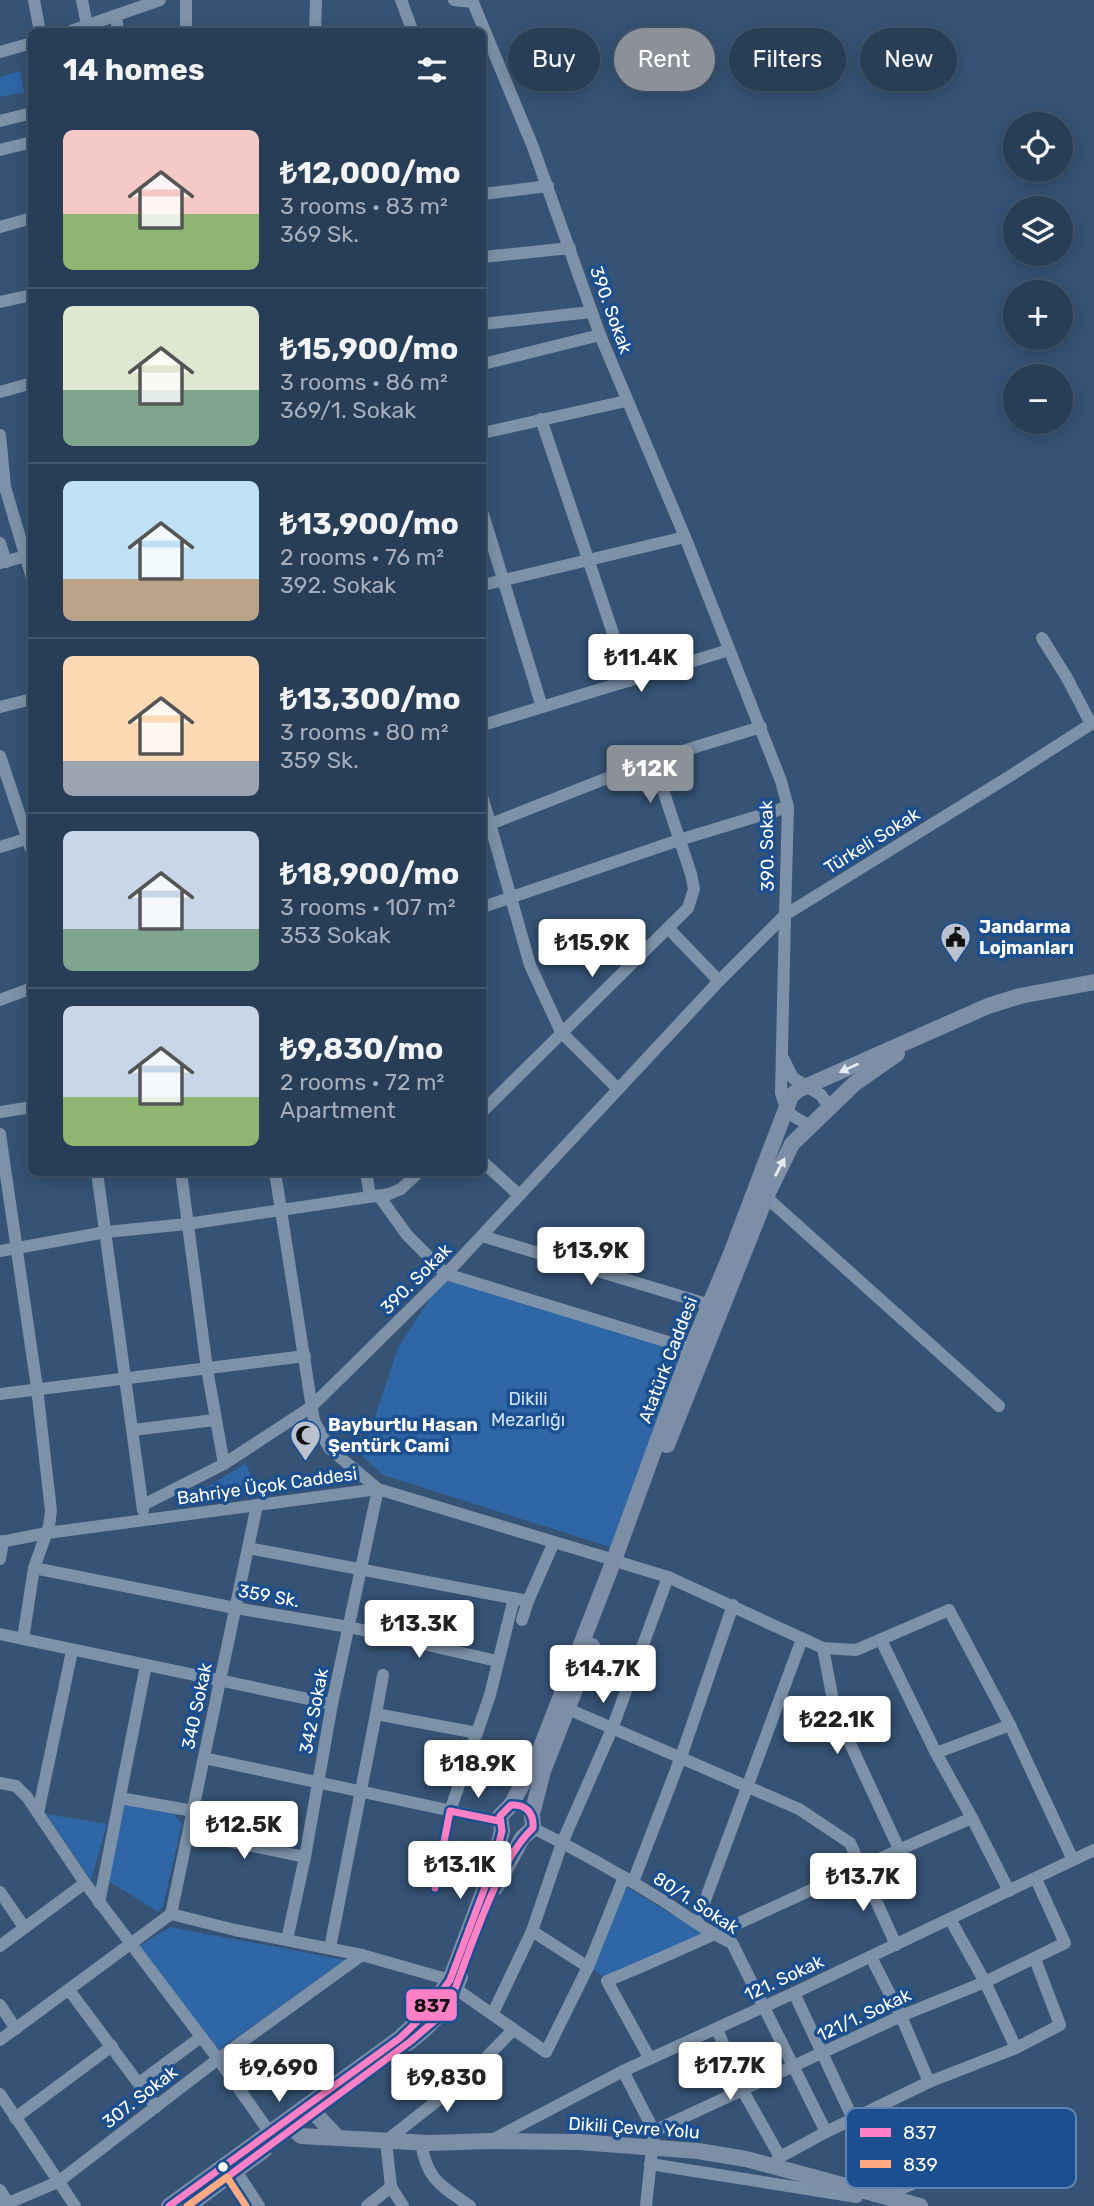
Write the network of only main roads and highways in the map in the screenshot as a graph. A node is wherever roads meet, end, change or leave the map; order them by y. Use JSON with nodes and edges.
{"nodes":[{"id":1,"x":1094,"y":982,"type":"edge"},
{"id":2,"x":957,"y":1020,"type":"junction"},
{"id":3,"x":618,"y":1561,"type":"junction"},
{"id":4,"x":511,"y":1805,"type":"junction"},
{"id":5,"x":500,"y":1826,"type":"junction"},
{"id":6,"x":529,"y":1827,"type":"junction"},
{"id":7,"x":453,"y":1984,"type":"junction"},
{"id":8,"x":311,"y":2110,"type":"junction"},
{"id":9,"x":289,"y":2126,"type":"junction"},
{"id":10,"x":338,"y":2137,"type":"junction"},
{"id":11,"x":857,"y":2197,"type":"edge"},
{"id":12,"x":169,"y":2206,"type":"edge"},
{"id":13,"x":188,"y":2206,"type":"edge"},
{"id":14,"x":920,"y":2206,"type":"edge"}],
"edges":[{"from":1,"to":2,"type":"main road","name":"Atatürk Caddesi"},
{"from":3,"to":2,"type":"main road","name":"Atatürk Caddesi","one_way":true},
{"from":2,"to":3,"type":"main road","name":"Atatürk Caddesi","one_way":true},
{"from":3,"to":4,"type":"main road","name":"Atatürk Caddesi"},
{"from":3,"to":6,"type":"main road","name":"Atatürk Caddesi"},
{"from":4,"to":5,"type":"main road","name":"Atatürk Caddesi"},
{"from":4,"to":6,"type":"main road"},
{"from":5,"to":6,"type":"main road"},
{"from":5,"to":7,"type":"main road","name":"Atatürk Caddesi"},
{"from":6,"to":7,"type":"main road","name":"Atatürk Caddesi"},
{"from":7,"to":8,"type":"main road","name":"Atatürk Caddesi"},
{"from":8,"to":9,"type":"main road","name":"Atatürk Caddesi"},
{"from":8,"to":10,"type":"main road"},
{"from":9,"to":10,"type":"main road","name":"Dikili Çevre Yolu"},
{"from":9,"to":12,"type":"main road","name":"Atatürk Caddesi"},
{"from":9,"to":13,"type":"main road","name":"Atatürk Caddesi"},
{"from":10,"to":11,"type":"main road","name":"Dikili Çevre Yolu"},
{"from":11,"to":14,"type":"main road","name":"Dikili Çevre Yolu"}]}
